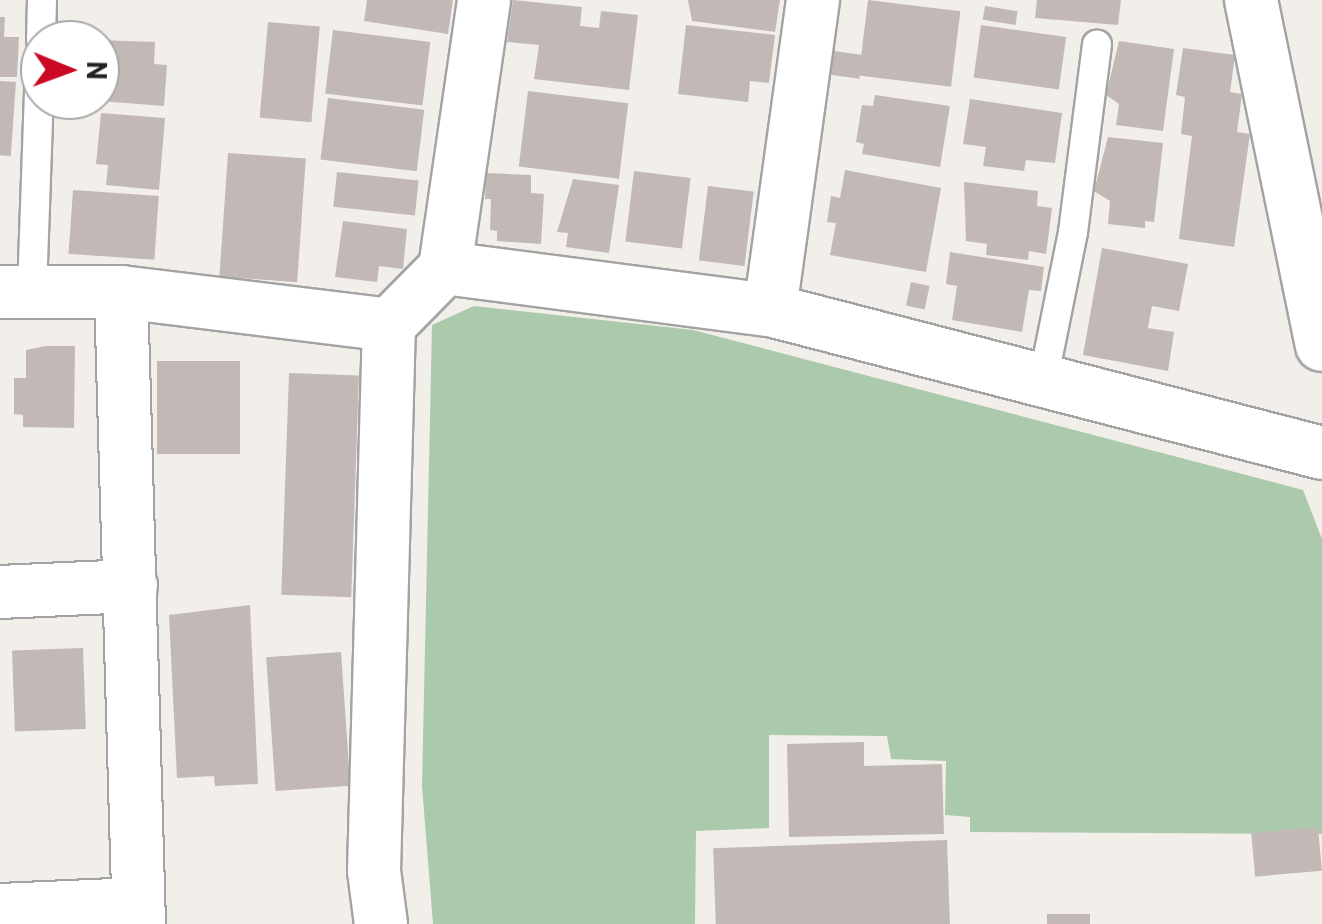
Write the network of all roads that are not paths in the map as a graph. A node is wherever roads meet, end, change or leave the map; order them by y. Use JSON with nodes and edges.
{"nodes":[{"id":1,"x":484,"y":0,"type":"edge"},
{"id":2,"x":812,"y":0,"type":"edge"},
{"id":3,"x":1251,"y":0,"type":"edge"},
{"id":4,"x":1098,"y":45,"type":"dead end"},
{"id":5,"x":34,"y":120,"type":"edge"},
{"id":6,"x":446,"y":268,"type":"junction"},
{"id":7,"x":16,"y":292,"type":"edge"},
{"id":8,"x":122,"y":292,"type":"junction"},
{"id":9,"x":770,"y":310,"type":"junction"},
{"id":10,"x":389,"y":325,"type":"junction"},
{"id":11,"x":1322,"y":344,"type":"edge"},
{"id":12,"x":1043,"y":381,"type":"junction"},
{"id":13,"x":1322,"y":453,"type":"edge"},
{"id":14,"x":131,"y":586,"type":"junction"},
{"id":15,"x":0,"y":592,"type":"edge"},
{"id":16,"x":0,"y":910,"type":"edge"},
{"id":17,"x":138,"y":914,"type":"edge"},
{"id":18,"x":382,"y":924,"type":"edge"}],
"edges":[{"from":1,"to":6,"type":"street"},
{"from":2,"to":9,"type":"street"},
{"from":3,"to":11,"type":"street"},
{"from":4,"to":12,"type":"lane"},
{"from":5,"to":7,"type":"lane"},
{"from":6,"to":9,"type":"street"},
{"from":6,"to":10,"type":"street"},
{"from":7,"to":8,"type":"street"},
{"from":8,"to":10,"type":"street"},
{"from":8,"to":14,"type":"street"},
{"from":9,"to":12,"type":"street"},
{"from":10,"to":18,"type":"street"},
{"from":12,"to":13,"type":"street"},
{"from":14,"to":15,"type":"street"},
{"from":14,"to":17,"type":"street"},
{"from":16,"to":17,"type":"street"}]}
